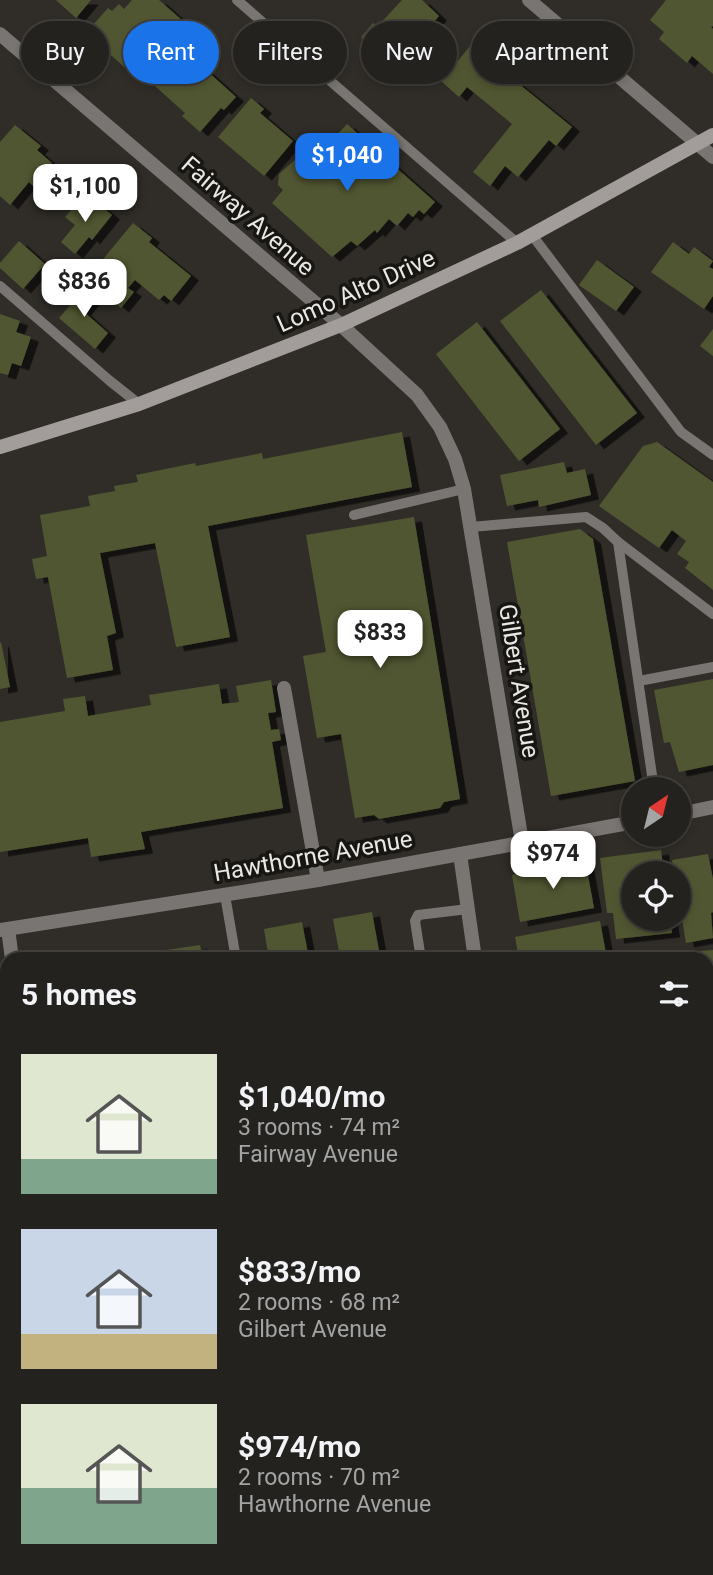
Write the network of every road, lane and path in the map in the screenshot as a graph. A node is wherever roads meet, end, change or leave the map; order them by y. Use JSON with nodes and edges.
{"nodes":[{"id":1,"x":237,"y":0,"type":"edge"},
{"id":2,"x":529,"y":0,"type":"edge"},
{"id":3,"x":0,"y":34,"type":"edge"},
{"id":4,"x":713,"y":135,"type":"edge"},
{"id":5,"x":697,"y":145,"type":"junction"},
{"id":6,"x":713,"y":157,"type":"edge"},
{"id":7,"x":532,"y":235,"type":"junction"},
{"id":8,"x":517,"y":243,"type":"junction"},
{"id":9,"x":0,"y":286,"type":"edge"},
{"id":10,"x":341,"y":325,"type":"junction"},
{"id":11,"x":139,"y":404,"type":"junction"},
{"id":12,"x":0,"y":447,"type":"edge"},
{"id":13,"x":713,"y":455,"type":"edge"},
{"id":14,"x":464,"y":489,"type":"junction"},
{"id":15,"x":354,"y":515,"type":"dead end"},
{"id":16,"x":471,"y":527,"type":"junction"},
{"id":17,"x":618,"y":542,"type":"junction"},
{"id":18,"x":713,"y":614,"type":"edge"},
{"id":19,"x":713,"y":667,"type":"edge"},
{"id":20,"x":639,"y":681,"type":"junction"},
{"id":21,"x":284,"y":688,"type":"dead end"},
{"id":22,"x":652,"y":777,"type":"edge"},
{"id":23,"x":713,"y":807,"type":"edge"},
{"id":24,"x":691,"y":812,"type":"edge"},
{"id":25,"x":621,"y":824,"type":"edge"},
{"id":26,"x":522,"y":842,"type":"junction"},
{"id":27,"x":460,"y":854,"type":"junction"},
{"id":28,"x":318,"y":880,"type":"junction"},
{"id":29,"x":225,"y":895,"type":"junction"},
{"id":30,"x":468,"y":909,"type":"junction"},
{"id":31,"x":4,"y":930,"type":"edge"},
{"id":32,"x":10,"y":952,"type":"edge"},
{"id":33,"x":235,"y":952,"type":"edge"},
{"id":34,"x":420,"y":952,"type":"edge"},
{"id":35,"x":474,"y":952,"type":"edge"}],
"edges":[{"from":1,"to":8,"type":"lane"},
{"from":2,"to":5,"type":"street"},
{"from":3,"to":10,"type":"street","name":"Fairway Avenue"},
{"from":4,"to":5,"type":"street","name":"Lomo Alto Drive"},
{"from":5,"to":6,"type":"street"},
{"from":5,"to":7,"type":"street","name":"Lomo Alto Drive"},
{"from":7,"to":8,"type":"street","name":"Lomo Alto Drive"},
{"from":7,"to":13,"type":"lane"},
{"from":8,"to":10,"type":"street","name":"Lomo Alto Drive"},
{"from":9,"to":11,"type":"lane"},
{"from":10,"to":11,"type":"street","name":"Lomo Alto Drive"},
{"from":10,"to":14,"type":"street","name":"Fairway Avenue"},
{"from":11,"to":12,"type":"street","name":"Lomo Alto Drive"},
{"from":14,"to":15,"type":"lane"},
{"from":14,"to":16,"type":"street","name":"Fairway Avenue"},
{"from":16,"to":17,"type":"lane"},
{"from":16,"to":26,"type":"street","name":"Gilbert Avenue"},
{"from":17,"to":18,"type":"lane"},
{"from":17,"to":20,"type":"lane"},
{"from":19,"to":20,"type":"lane"},
{"from":20,"to":22,"type":"lane"},
{"from":21,"to":28,"type":"street"},
{"from":23,"to":24,"type":"street"},
{"from":25,"to":26,"type":"street","name":"Hawthorne Avenue"},
{"from":26,"to":27,"type":"street","name":"Hawthorne Avenue"},
{"from":27,"to":28,"type":"street","name":"Hawthorne Avenue"},
{"from":27,"to":30,"type":"street"},
{"from":28,"to":29,"type":"street","name":"Hawthorne Avenue"},
{"from":29,"to":31,"type":"street","name":"Hawthorne Avenue"},
{"from":29,"to":33,"type":"lane"},
{"from":30,"to":34,"type":"lane"},
{"from":30,"to":35,"type":"street"},
{"from":31,"to":32,"type":"street"}]}
